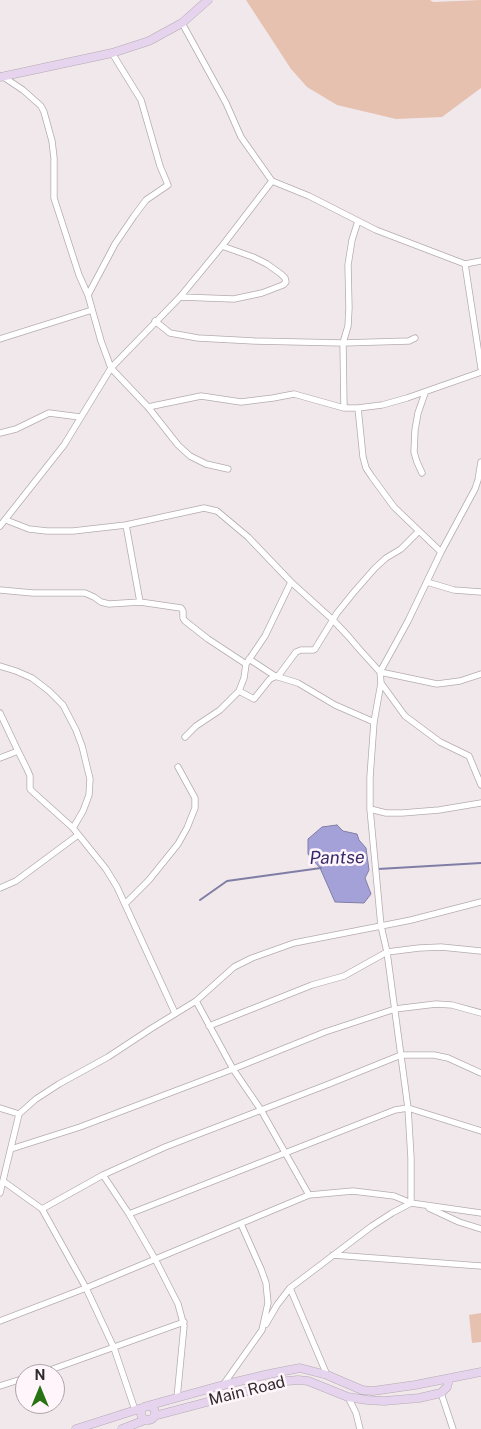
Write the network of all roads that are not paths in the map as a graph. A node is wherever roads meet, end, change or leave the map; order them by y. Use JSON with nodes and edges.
{"nodes":[{"id":1,"x":208,"y":0,"type":"edge"},
{"id":2,"x":182,"y":23,"type":"junction"},
{"id":3,"x":112,"y":53,"type":"junction"},
{"id":4,"x":0,"y":76,"type":"edge"},
{"id":5,"x":272,"y":181,"type":"junction"},
{"id":6,"x":358,"y":221,"type":"junction"},
{"id":7,"x":222,"y":246,"type":"junction"},
{"id":8,"x":481,"y":261,"type":"edge"},
{"id":9,"x":465,"y":264,"type":"junction"},
{"id":10,"x":88,"y":295,"type":"junction"},
{"id":11,"x":180,"y":297,"type":"junction"},
{"id":12,"x":92,"y":310,"type":"junction"},
{"id":13,"x":155,"y":321,"type":"junction"},
{"id":14,"x":415,"y":338,"type":"dead end"},
{"id":15,"x":0,"y":339,"type":"edge"},
{"id":16,"x":343,"y":343,"type":"junction"},
{"id":17,"x":111,"y":368,"type":"junction"},
{"id":18,"x":481,"y":370,"type":"edge"},
{"id":19,"x":425,"y":393,"type":"junction"},
{"id":20,"x":148,"y":407,"type":"junction"},
{"id":21,"x":344,"y":408,"type":"junction"},
{"id":22,"x":358,"y":408,"type":"junction"},
{"id":23,"x":80,"y":417,"type":"junction"},
{"id":24,"x":0,"y":433,"type":"edge"},
{"id":25,"x":481,"y":462,"type":"edge"},
{"id":26,"x":228,"y":469,"type":"dead end"},
{"id":27,"x":422,"y":473,"type":"dead end"},
{"id":28,"x":6,"y":520,"type":"junction"},
{"id":29,"x":126,"y":525,"type":"junction"},
{"id":30,"x":0,"y":526,"type":"edge"},
{"id":31,"x":419,"y":531,"type":"junction"},
{"id":32,"x":441,"y":552,"type":"junction"},
{"id":33,"x":291,"y":582,"type":"junction"},
{"id":34,"x":427,"y":582,"type":"junction"},
{"id":35,"x":0,"y":590,"type":"edge"},
{"id":36,"x":481,"y":592,"type":"edge"},
{"id":37,"x":140,"y":602,"type":"junction"},
{"id":38,"x":333,"y":620,"type":"junction"},
{"id":39,"x":248,"y":662,"type":"junction"},
{"id":40,"x":0,"y":666,"type":"edge"},
{"id":41,"x":380,"y":672,"type":"junction"},
{"id":42,"x":481,"y":674,"type":"edge"},
{"id":43,"x":275,"y":676,"type":"junction"},
{"id":44,"x":381,"y":683,"type":"junction"},
{"id":45,"x":238,"y":691,"type":"junction"},
{"id":46,"x":0,"y":713,"type":"edge"},
{"id":47,"x":374,"y":722,"type":"junction"},
{"id":48,"x":185,"y":737,"type":"dead end"},
{"id":49,"x":18,"y":751,"type":"junction"},
{"id":50,"x":0,"y":758,"type":"edge"},
{"id":51,"x":178,"y":767,"type":"dead end"},
{"id":52,"x":481,"y":785,"type":"edge"},
{"id":53,"x":481,"y":803,"type":"edge"},
{"id":54,"x":370,"y":810,"type":"junction"},
{"id":55,"x":73,"y":828,"type":"junction"},
{"id":56,"x":78,"y":835,"type":"junction"},
{"id":57,"x":0,"y":888,"type":"edge"},
{"id":58,"x":481,"y":902,"type":"edge"},
{"id":59,"x":125,"y":904,"type":"junction"},
{"id":60,"x":381,"y":926,"type":"junction"},
{"id":61,"x":481,"y":951,"type":"edge"},
{"id":62,"x":387,"y":952,"type":"junction"},
{"id":63,"x":196,"y":1001,"type":"junction"},
{"id":64,"x":395,"y":1009,"type":"junction"},
{"id":65,"x":175,"y":1013,"type":"junction"},
{"id":66,"x":481,"y":1013,"type":"edge"},
{"id":67,"x":209,"y":1026,"type":"junction"},
{"id":68,"x":401,"y":1055,"type":"junction"},
{"id":69,"x":233,"y":1069,"type":"junction"},
{"id":70,"x":481,"y":1073,"type":"edge"},
{"id":71,"x":0,"y":1108,"type":"edge"},
{"id":72,"x":408,"y":1108,"type":"junction"},
{"id":73,"x":261,"y":1110,"type":"junction"},
{"id":74,"x":19,"y":1114,"type":"junction"},
{"id":75,"x":481,"y":1131,"type":"edge"},
{"id":76,"x":10,"y":1149,"type":"junction"},
{"id":77,"x":285,"y":1152,"type":"junction"},
{"id":78,"x":103,"y":1175,"type":"junction"},
{"id":79,"x":3,"y":1181,"type":"junction"},
{"id":80,"x":0,"y":1192,"type":"edge"},
{"id":81,"x":309,"y":1195,"type":"junction"},
{"id":82,"x":411,"y":1203,"type":"junction"},
{"id":83,"x":425,"y":1206,"type":"junction"},
{"id":84,"x":42,"y":1209,"type":"junction"},
{"id":85,"x":481,"y":1213,"type":"edge"},
{"id":86,"x":130,"y":1214,"type":"junction"},
{"id":87,"x":241,"y":1224,"type":"junction"},
{"id":88,"x":481,"y":1228,"type":"edge"},
{"id":89,"x":333,"y":1255,"type":"junction"},
{"id":90,"x":155,"y":1259,"type":"junction"},
{"id":91,"x":481,"y":1266,"type":"edge"},
{"id":92,"x":86,"y":1288,"type":"junction"},
{"id":93,"x":290,"y":1288,"type":"junction"},
{"id":94,"x":0,"y":1321,"type":"edge"},
{"id":95,"x":184,"y":1322,"type":"junction"},
{"id":96,"x":262,"y":1330,"type":"junction"},
{"id":97,"x":114,"y":1348,"type":"junction"},
{"id":98,"x":65,"y":1365,"type":"edge"},
{"id":99,"x":481,"y":1372,"type":"edge"},
{"id":100,"x":327,"y":1375,"type":"junction"},
{"id":101,"x":449,"y":1379,"type":"junction"},
{"id":102,"x":15,"y":1381,"type":"edge"},
{"id":103,"x":223,"y":1385,"type":"junction"},
{"id":104,"x":415,"y":1385,"type":"junction"},
{"id":105,"x":0,"y":1386,"type":"edge"},
{"id":106,"x":441,"y":1393,"type":"junction"},
{"id":107,"x":348,"y":1397,"type":"junction"},
{"id":108,"x":177,"y":1398,"type":"junction"},
{"id":109,"x":419,"y":1398,"type":"junction"},
{"id":110,"x":142,"y":1408,"type":"junction"},
{"id":111,"x":149,"y":1419,"type":"junction"},
{"id":112,"x":76,"y":1429,"type":"edge"},
{"id":113,"x":122,"y":1429,"type":"edge"},
{"id":114,"x":151,"y":1429,"type":"edge"},
{"id":115,"x":360,"y":1429,"type":"edge"},
{"id":116,"x":453,"y":1429,"type":"edge"}],
"edges":[{"from":1,"to":2,"type":"street"},
{"from":2,"to":3,"type":"street"},
{"from":2,"to":5,"type":"street"},
{"from":3,"to":4,"type":"street"},
{"from":3,"to":10,"type":"street"},
{"from":4,"to":10,"type":"street"},
{"from":5,"to":6,"type":"street"},
{"from":5,"to":7,"type":"street"},
{"from":6,"to":9,"type":"street"},
{"from":6,"to":16,"type":"street"},
{"from":7,"to":11,"type":"street"},
{"from":7,"to":11,"type":"street"},
{"from":8,"to":9,"type":"street"},
{"from":9,"to":18,"type":"street"},
{"from":10,"to":12,"type":"street"},
{"from":11,"to":13,"type":"street"},
{"from":12,"to":15,"type":"street"},
{"from":12,"to":17,"type":"street"},
{"from":13,"to":16,"type":"street"},
{"from":13,"to":17,"type":"street"},
{"from":14,"to":16,"type":"street"},
{"from":16,"to":21,"type":"street"},
{"from":17,"to":20,"type":"street"},
{"from":17,"to":23,"type":"street"},
{"from":18,"to":19,"type":"street"},
{"from":19,"to":22,"type":"street"},
{"from":19,"to":27,"type":"street"},
{"from":20,"to":21,"type":"street"},
{"from":20,"to":26,"type":"street"},
{"from":21,"to":22,"type":"street"},
{"from":22,"to":31,"type":"street"},
{"from":23,"to":24,"type":"street"},
{"from":23,"to":28,"type":"street"},
{"from":25,"to":32,"type":"street"},
{"from":28,"to":29,"type":"street"},
{"from":28,"to":30,"type":"street"},
{"from":29,"to":33,"type":"street"},
{"from":29,"to":37,"type":"street"},
{"from":31,"to":32,"type":"street"},
{"from":31,"to":38,"type":"street"},
{"from":32,"to":34,"type":"street"},
{"from":33,"to":38,"type":"street"},
{"from":33,"to":39,"type":"street"},
{"from":34,"to":36,"type":"street"},
{"from":34,"to":41,"type":"street"},
{"from":35,"to":37,"type":"street"},
{"from":37,"to":39,"type":"street"},
{"from":38,"to":41,"type":"street"},
{"from":38,"to":43,"type":"street"},
{"from":39,"to":43,"type":"street"},
{"from":39,"to":45,"type":"street"},
{"from":40,"to":55,"type":"street"},
{"from":41,"to":42,"type":"street"},
{"from":41,"to":44,"type":"street"},
{"from":43,"to":45,"type":"street"},
{"from":43,"to":47,"type":"street"},
{"from":44,"to":47,"type":"street"},
{"from":44,"to":52,"type":"street"},
{"from":45,"to":48,"type":"street"},
{"from":46,"to":49,"type":"street"},
{"from":47,"to":54,"type":"street"},
{"from":49,"to":50,"type":"street"},
{"from":49,"to":55,"type":"street"},
{"from":51,"to":59,"type":"street"},
{"from":53,"to":54,"type":"street"},
{"from":54,"to":60,"type":"street"},
{"from":55,"to":56,"type":"street"},
{"from":56,"to":57,"type":"street"},
{"from":56,"to":59,"type":"street"},
{"from":58,"to":60,"type":"street"},
{"from":59,"to":65,"type":"street"},
{"from":60,"to":62,"type":"street"},
{"from":60,"to":63,"type":"street"},
{"from":61,"to":62,"type":"street"},
{"from":62,"to":64,"type":"street"},
{"from":62,"to":67,"type":"street"},
{"from":63,"to":65,"type":"street"},
{"from":63,"to":67,"type":"street"},
{"from":64,"to":66,"type":"street"},
{"from":64,"to":68,"type":"street"},
{"from":64,"to":69,"type":"street"},
{"from":65,"to":74,"type":"street"},
{"from":67,"to":69,"type":"street"},
{"from":68,"to":70,"type":"street"},
{"from":68,"to":72,"type":"street"},
{"from":68,"to":73,"type":"street"},
{"from":69,"to":73,"type":"street"},
{"from":69,"to":76,"type":"street"},
{"from":71,"to":74,"type":"street"},
{"from":72,"to":75,"type":"street"},
{"from":72,"to":77,"type":"street"},
{"from":72,"to":82,"type":"street"},
{"from":73,"to":77,"type":"street"},
{"from":73,"to":78,"type":"street"},
{"from":74,"to":76,"type":"street"},
{"from":76,"to":79,"type":"street"},
{"from":77,"to":81,"type":"street"},
{"from":77,"to":86,"type":"street"},
{"from":78,"to":84,"type":"street"},
{"from":78,"to":86,"type":"street"},
{"from":79,"to":80,"type":"street"},
{"from":79,"to":84,"type":"street"},
{"from":81,"to":82,"type":"street"},
{"from":81,"to":87,"type":"street"},
{"from":82,"to":83,"type":"street"},
{"from":82,"to":89,"type":"street"},
{"from":83,"to":85,"type":"street"},
{"from":83,"to":88,"type":"street"},
{"from":84,"to":92,"type":"street"},
{"from":86,"to":90,"type":"street"},
{"from":87,"to":90,"type":"street"},
{"from":87,"to":96,"type":"street"},
{"from":89,"to":91,"type":"street"},
{"from":89,"to":93,"type":"street"},
{"from":90,"to":92,"type":"street"},
{"from":90,"to":95,"type":"street"},
{"from":92,"to":94,"type":"street"},
{"from":92,"to":97,"type":"street"},
{"from":93,"to":96,"type":"street"},
{"from":93,"to":100,"type":"street"},
{"from":95,"to":97,"type":"street"},
{"from":95,"to":108,"type":"street"},
{"from":96,"to":103,"type":"street"},
{"from":97,"to":98,"type":"street"},
{"from":97,"to":110,"type":"street"},
{"from":99,"to":101,"type":"street"},
{"from":100,"to":103,"type":"street"},
{"from":100,"to":104,"type":"street"},
{"from":101,"to":104,"type":"street"},
{"from":101,"to":106,"type":"street"},
{"from":102,"to":105,"type":"street"},
{"from":103,"to":108,"type":"street"},
{"from":104,"to":109,"type":"street"},
{"from":106,"to":109,"type":"street","name":"Main Road"},
{"from":106,"to":116,"type":"street"},
{"from":107,"to":109,"type":"street","name":"Main Road"},
{"from":107,"to":111,"type":"street","name":"Main Road"},
{"from":107,"to":115,"type":"street"},
{"from":108,"to":110,"type":"street"},
{"from":110,"to":111,"type":"street"},
{"from":110,"to":111,"type":"street"},
{"from":110,"to":112,"type":"street"},
{"from":111,"to":113,"type":"street","name":"Main Road"},
{"from":111,"to":114,"type":"street"}]}
